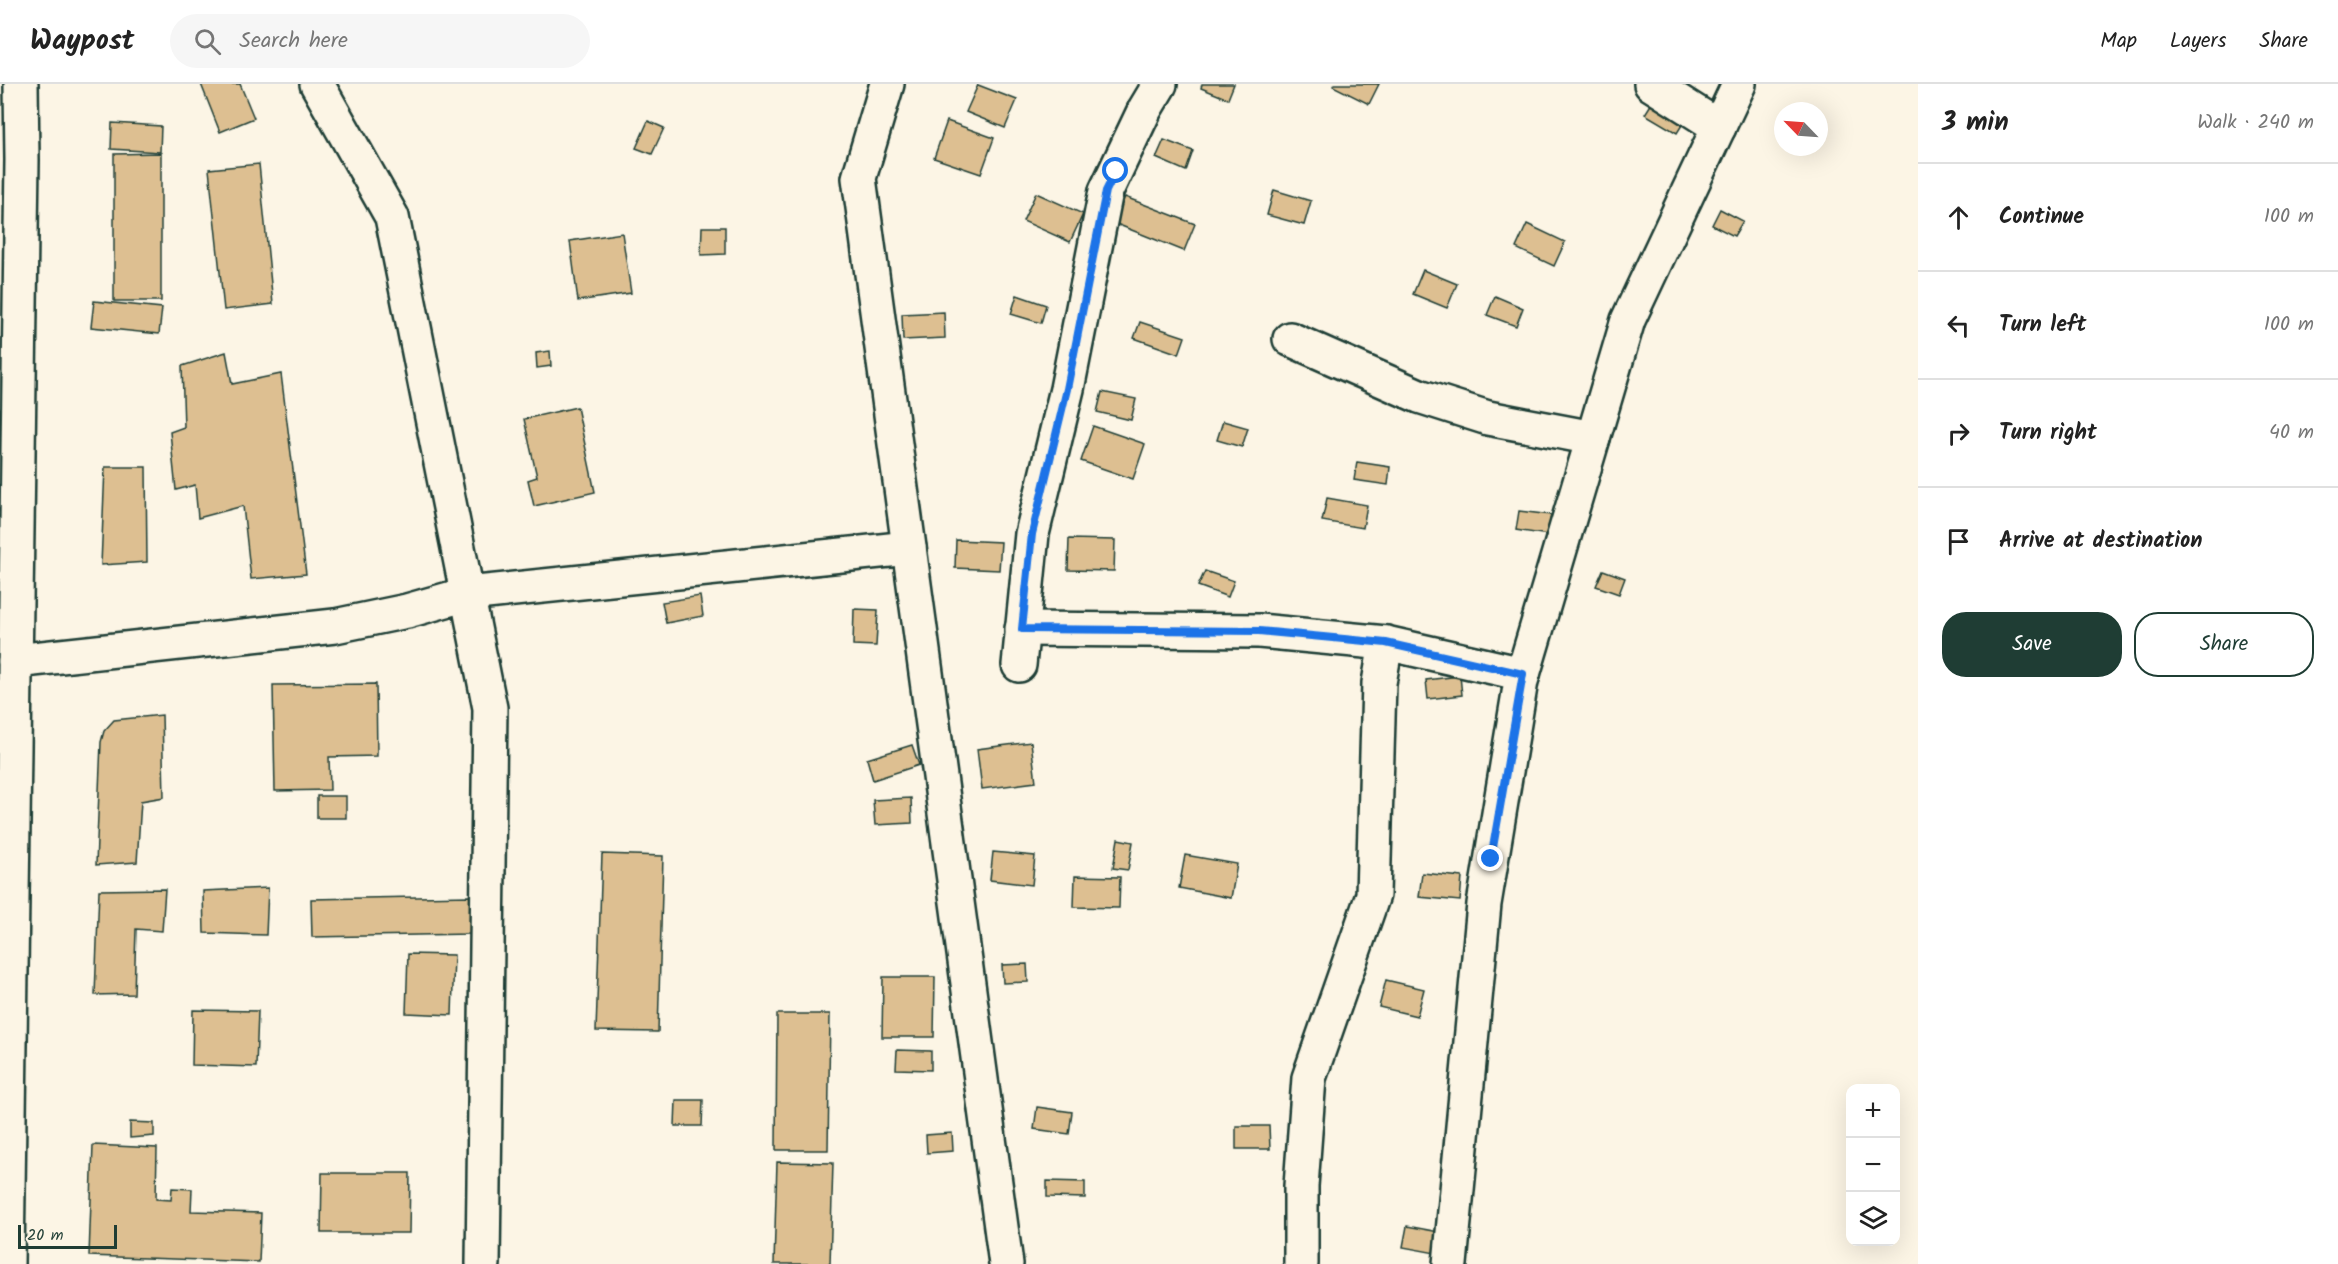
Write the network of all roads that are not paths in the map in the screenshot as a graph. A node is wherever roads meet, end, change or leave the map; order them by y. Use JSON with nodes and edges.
{"nodes":[{"id":1,"x":21,"y":84,"type":"edge"},
{"id":2,"x":317,"y":84,"type":"edge"},
{"id":3,"x":887,"y":84,"type":"edge"},
{"id":4,"x":1160,"y":84,"type":"edge"},
{"id":5,"x":1651,"y":84,"type":"edge"},
{"id":6,"x":1739,"y":84,"type":"edge"},
{"id":7,"x":1719,"y":127,"type":"junction"},
{"id":8,"x":11,"y":132,"type":"edge"},
{"id":9,"x":1290,"y":339,"type":"dead end"},
{"id":10,"x":1593,"y":438,"type":"junction"},
{"id":11,"x":909,"y":548,"type":"junction"},
{"id":12,"x":467,"y":594,"type":"junction"},
{"id":13,"x":1022,"y":629,"type":"junction"},
{"id":14,"x":1386,"y":643,"type":"junction"},
{"id":15,"x":15,"y":662,"type":"junction"},
{"id":16,"x":1019,"y":665,"type":"dead end"},
{"id":17,"x":1523,"y":674,"type":"junction"},
{"id":18,"x":7,"y":816,"type":"edge"},
{"id":19,"x":7,"y":1264,"type":"edge"},
{"id":20,"x":483,"y":1264,"type":"edge"},
{"id":21,"x":1006,"y":1264,"type":"edge"},
{"id":22,"x":1301,"y":1264,"type":"edge"},
{"id":23,"x":1450,"y":1264,"type":"edge"}],
"edges":[{"from":1,"to":8,"type":"street"},
{"from":2,"to":12,"type":"street"},
{"from":3,"to":11,"type":"street"},
{"from":4,"to":13,"type":"street"},
{"from":5,"to":7,"type":"street"},
{"from":6,"to":7,"type":"street"},
{"from":7,"to":10,"type":"street"},
{"from":8,"to":15,"type":"street"},
{"from":9,"to":10,"type":"street"},
{"from":10,"to":17,"type":"street"},
{"from":11,"to":12,"type":"street"},
{"from":11,"to":21,"type":"street"},
{"from":12,"to":15,"type":"street"},
{"from":12,"to":20,"type":"street"},
{"from":13,"to":14,"type":"street"},
{"from":13,"to":16,"type":"street"},
{"from":14,"to":17,"type":"street"},
{"from":14,"to":22,"type":"street"},
{"from":15,"to":18,"type":"street"},
{"from":17,"to":23,"type":"street"},
{"from":18,"to":19,"type":"street"}]}
